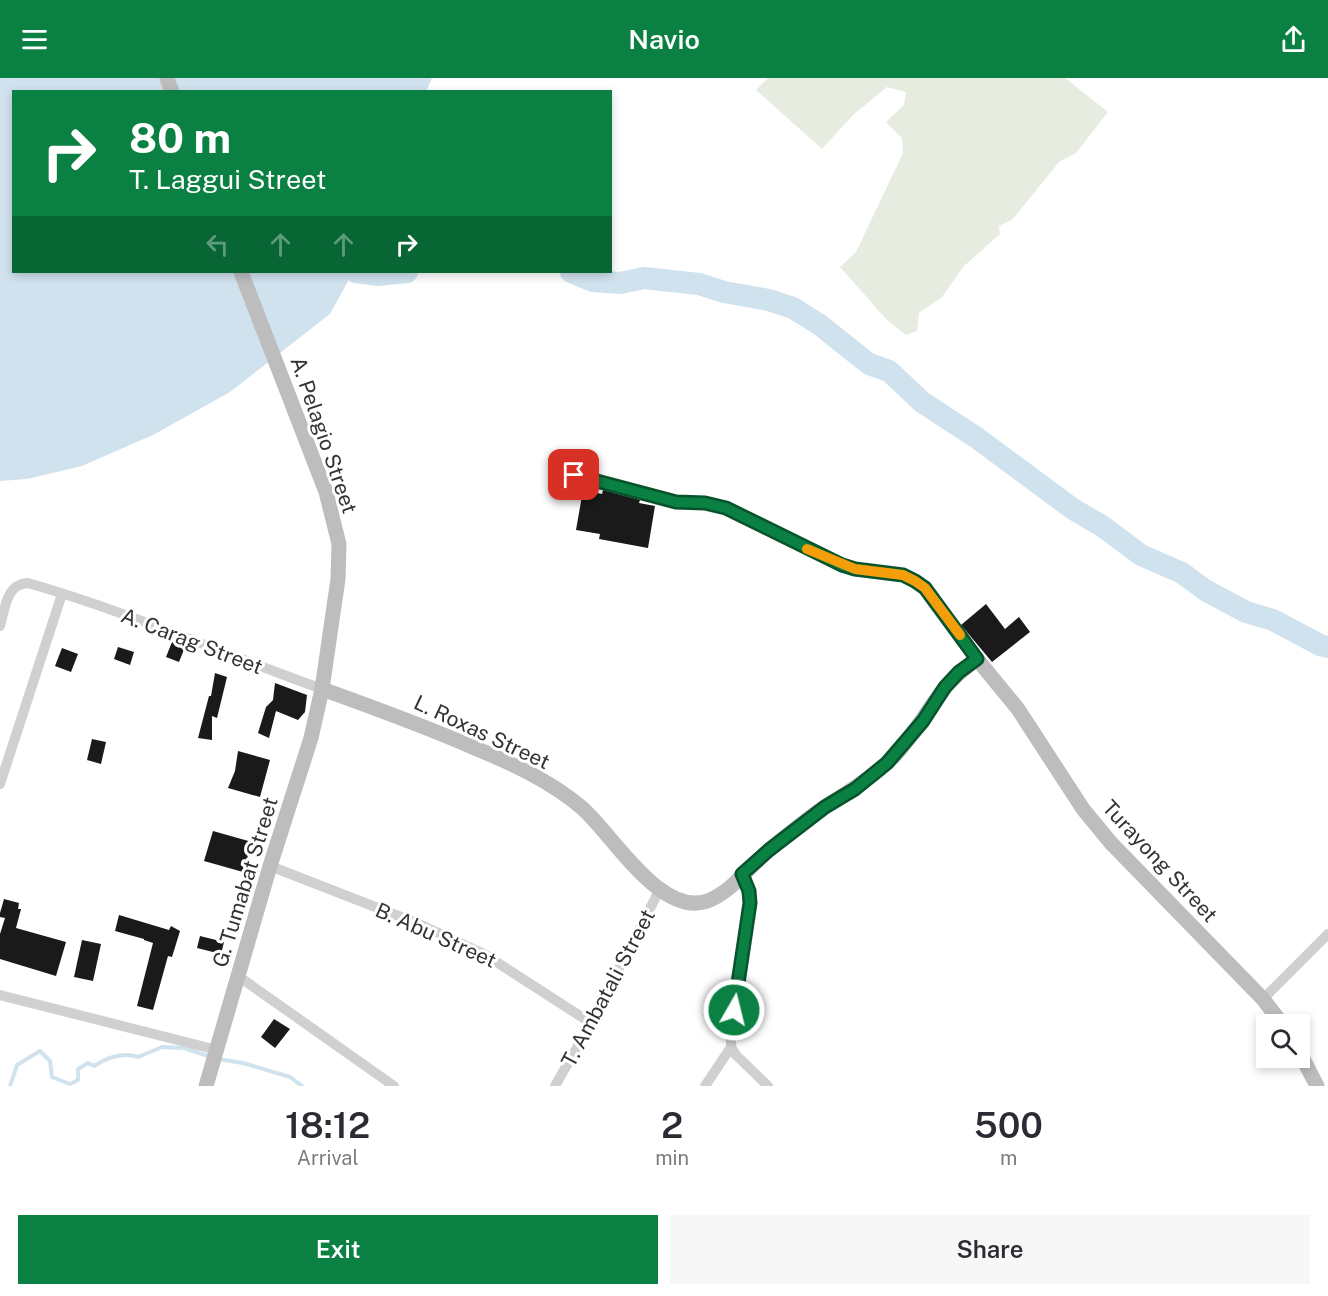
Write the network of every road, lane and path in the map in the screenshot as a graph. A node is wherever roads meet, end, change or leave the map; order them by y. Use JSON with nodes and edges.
{"nodes":[{"id":1,"x":241,"y":273,"type":"edge"},
{"id":2,"x":574,"y":475,"type":"dead end"},
{"id":3,"x":62,"y":594,"type":"junction"},
{"id":4,"x":0,"y":626,"type":"edge"},
{"id":5,"x":977,"y":659,"type":"junction"},
{"id":6,"x":322,"y":689,"type":"junction"},
{"id":7,"x":0,"y":785,"type":"edge"},
{"id":8,"x":270,"y":866,"type":"junction"},
{"id":9,"x":742,"y":874,"type":"junction"},
{"id":10,"x":660,"y":889,"type":"junction"},
{"id":11,"x":1328,"y":934,"type":"edge"},
{"id":12,"x":238,"y":976,"type":"junction"},
{"id":13,"x":0,"y":995,"type":"edge"},
{"id":14,"x":1263,"y":999,"type":"junction"},
{"id":15,"x":1274,"y":1014,"type":"edge"},
{"id":16,"x":591,"y":1023,"type":"junction"},
{"id":17,"x":731,"y":1047,"type":"junction"},
{"id":18,"x":217,"y":1050,"type":"junction"},
{"id":19,"x":1308,"y":1068,"type":"edge"},
{"id":20,"x":206,"y":1086,"type":"edge"},
{"id":21,"x":394,"y":1086,"type":"edge"},
{"id":22,"x":555,"y":1086,"type":"edge"},
{"id":23,"x":705,"y":1086,"type":"edge"},
{"id":24,"x":768,"y":1086,"type":"edge"},
{"id":25,"x":1317,"y":1086,"type":"edge"}],
"edges":[{"from":1,"to":6,"type":"street","name":"A. Pelagio Street"},
{"from":2,"to":5,"type":"street"},
{"from":3,"to":4,"type":"street","name":"A. Carag Street"},
{"from":3,"to":6,"type":"street","name":"A. Carag Street"},
{"from":3,"to":7,"type":"street"},
{"from":5,"to":9,"type":"street","name":"L. Roxas Street"},
{"from":5,"to":14,"type":"street","name":"Turayong Street"},
{"from":6,"to":8,"type":"street","name":"G. Tumabat Street"},
{"from":6,"to":10,"type":"street","name":"L. Roxas Street"},
{"from":8,"to":12,"type":"street","name":"G. Tumabat Street"},
{"from":8,"to":16,"type":"street","name":"B. Abu Street"},
{"from":9,"to":10,"type":"street","name":"L. Roxas Street"},
{"from":9,"to":17,"type":"street"},
{"from":10,"to":16,"type":"street","name":"T. Ambatali Street"},
{"from":11,"to":14,"type":"street"},
{"from":12,"to":18,"type":"street","name":"G. Tumabat Street"},
{"from":12,"to":21,"type":"street"},
{"from":13,"to":18,"type":"street"},
{"from":14,"to":15,"type":"street","name":"Turayong Street"},
{"from":16,"to":22,"type":"street","name":"T. Ambatali Street"},
{"from":17,"to":23,"type":"street"},
{"from":17,"to":24,"type":"street"},
{"from":18,"to":20,"type":"street","name":"G. Tumabat Street"},
{"from":19,"to":25,"type":"street"}]}
